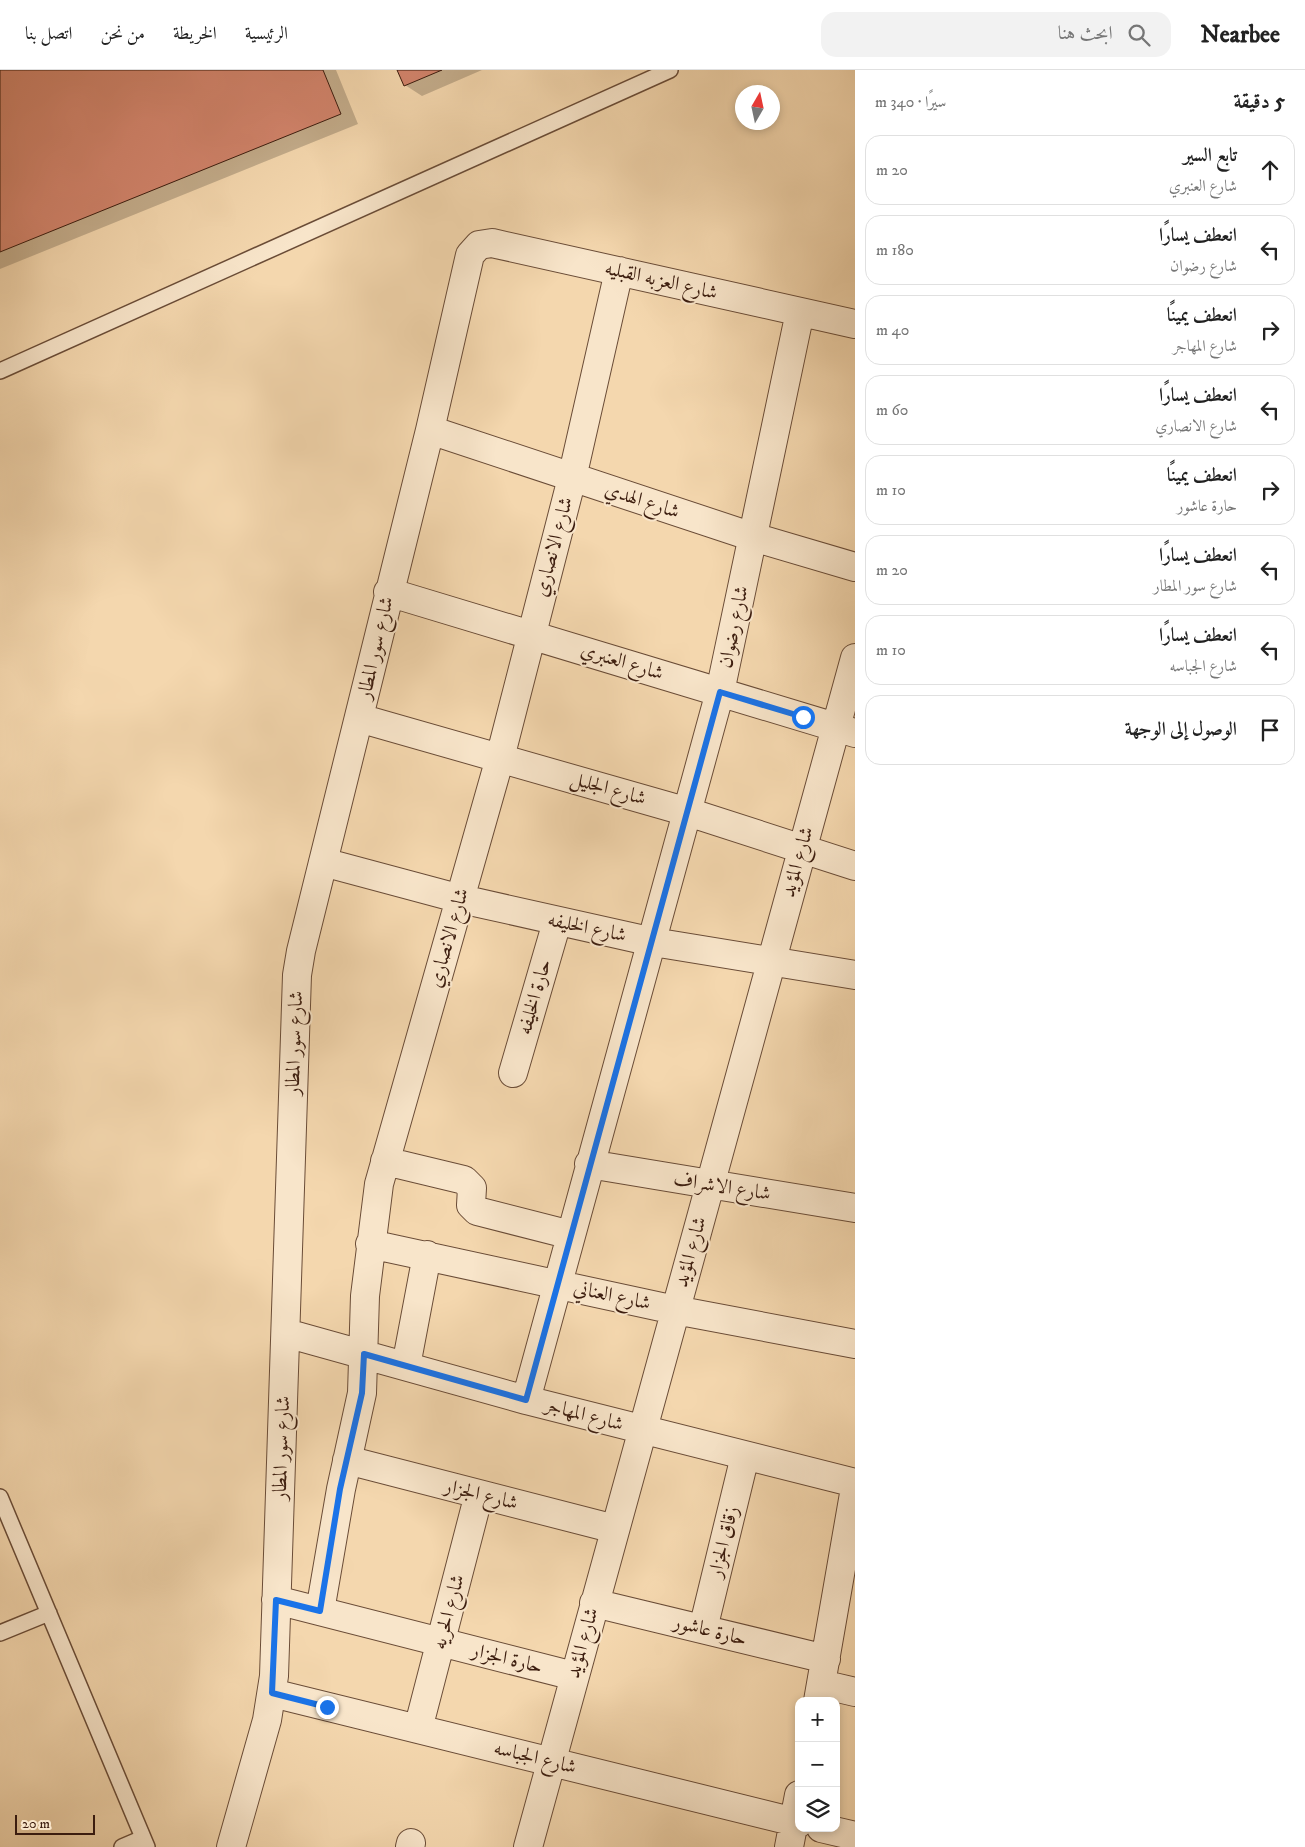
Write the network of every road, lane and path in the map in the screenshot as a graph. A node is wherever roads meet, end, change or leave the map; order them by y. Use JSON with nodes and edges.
{"nodes":[{"id":1,"x":670,"y":70,"type":"edge"},
{"id":2,"x":470,"y":255,"type":"joint"},
{"id":3,"x":619,"y":271,"type":"junction"},
{"id":4,"x":800,"y":312,"type":"junction"},
{"id":5,"x":855,"y":324,"type":"edge"},
{"id":6,"x":0,"y":371,"type":"edge"},
{"id":7,"x":430,"y":430,"type":"junction"},
{"id":8,"x":572,"y":478,"type":"junction"},
{"id":9,"x":753,"y":537,"type":"junction"},
{"id":10,"x":855,"y":567,"type":"edge"},
{"id":11,"x":388,"y":592,"type":"junction"},
{"id":12,"x":531,"y":635,"type":"junction"},
{"id":13,"x":855,"y":658,"type":"edge"},
{"id":14,"x":720,"y":692,"type":"junction"},
{"id":15,"x":359,"y":718,"type":"junction"},
{"id":16,"x":846,"y":730,"type":"edge"},
{"id":17,"x":500,"y":758,"type":"junction"},
{"id":18,"x":688,"y":812,"type":"junction"},
{"id":19,"x":802,"y":849,"type":"junction"},
{"id":20,"x":323,"y":862,"type":"junction"},
{"id":21,"x":855,"y":866,"type":"edge"},
{"id":22,"x":460,"y":899,"type":"junction"},
{"id":23,"x":557,"y":922,"type":"junction"},
{"id":24,"x":653,"y":942,"type":"junction"},
{"id":25,"x":770,"y":962,"type":"junction"},
{"id":26,"x":855,"y":975,"type":"edge"},
{"id":27,"x":513,"y":1073,"type":"dead end"},
{"id":28,"x":385,"y":1161,"type":"junction"},
{"id":29,"x":589,"y":1164,"type":"junction"},
{"id":30,"x":710,"y":1185,"type":"junction"},
{"id":31,"x":855,"y":1208,"type":"edge"},
{"id":32,"x":571,"y":1235,"type":"junction"},
{"id":33,"x":370,"y":1244,"type":"junction"},
{"id":34,"x":427,"y":1255,"type":"junction"},
{"id":35,"x":557,"y":1285,"type":"junction"},
{"id":36,"x":675,"y":1310,"type":"junction"},
{"id":37,"x":286,"y":1333,"type":"junction"},
{"id":38,"x":855,"y":1344,"type":"edge"},
{"id":39,"x":364,"y":1354,"type":"junction"},
{"id":40,"x":406,"y":1366,"type":"junction"},
{"id":41,"x":526,"y":1400,"type":"junction"},
{"id":42,"x":642,"y":1430,"type":"junction"},
{"id":43,"x":745,"y":1456,"type":"junction"},
{"id":44,"x":347,"y":1460,"type":"junction"},
{"id":45,"x":855,"y":1483,"type":"edge"},
{"id":46,"x":855,"y":1488,"type":"edge"},
{"id":47,"x":479,"y":1494,"type":"junction"},
{"id":48,"x":0,"y":1497,"type":"edge"},
{"id":49,"x":615,"y":1529,"type":"junction"},
{"id":50,"x":276,"y":1600,"type":"junction"},
{"id":51,"x":594,"y":1603,"type":"junction"},
{"id":52,"x":320,"y":1611,"type":"junction"},
{"id":53,"x":49,"y":1613,"type":"junction"},
{"id":54,"x":844,"y":1618,"type":"edge"},
{"id":55,"x":703,"y":1629,"type":"junction"},
{"id":56,"x":0,"y":1633,"type":"edge"},
{"id":57,"x":440,"y":1642,"type":"junction"},
{"id":58,"x":574,"y":1676,"type":"junction"},
{"id":59,"x":822,"y":1681,"type":"edge"},
{"id":60,"x":855,"y":1692,"type":"edge"},
{"id":61,"x":272,"y":1693,"type":"junction"},
{"id":62,"x":418,"y":1729,"type":"junction"},
{"id":63,"x":550,"y":1762,"type":"junction"},
{"id":64,"x":794,"y":1830,"type":"edge"},
{"id":65,"x":838,"y":1832,"type":"edge"},
{"id":66,"x":855,"y":1836,"type":"edge"},
{"id":67,"x":145,"y":1843,"type":"edge"},
{"id":68,"x":122,"y":1847,"type":"edge"},
{"id":69,"x":231,"y":1847,"type":"edge"},
{"id":70,"x":528,"y":1847,"type":"edge"}],
"edges":[{"from":1,"to":6,"type":"lane"},
{"from":2,"to":3,"type":"street","name":"شارع العزبه القبليه"},
{"from":2,"to":7,"type":"street","name":"شارع سور المطار"},
{"from":3,"to":4,"type":"street","name":"شارع العزبه القبليه"},
{"from":3,"to":8,"type":"street","name":"شارع الانصاري"},
{"from":4,"to":5,"type":"street","name":"شارع العزبه القبليه"},
{"from":4,"to":9,"type":"street","name":"شارع رضوان"},
{"from":7,"to":8,"type":"street","name":"شارع الهدي"},
{"from":7,"to":11,"type":"street","name":"شارع سور المطار"},
{"from":8,"to":9,"type":"street","name":"شارع الهدي"},
{"from":8,"to":12,"type":"street","name":"شارع الانصاري"},
{"from":9,"to":10,"type":"street","name":"شارع الهدي"},
{"from":9,"to":14,"type":"street","name":"شارع رضوان"},
{"from":11,"to":12,"type":"street","name":"شارع العنبري"},
{"from":11,"to":15,"type":"street","name":"شارع سور المطار"},
{"from":12,"to":14,"type":"street","name":"شارع العنبري"},
{"from":12,"to":17,"type":"street","name":"شارع الانصاري"},
{"from":13,"to":16,"type":"street","name":"شارع المؤيد"},
{"from":14,"to":16,"type":"street","name":"شارع العنبري"},
{"from":14,"to":18,"type":"street","name":"شارع رضوان"},
{"from":15,"to":17,"type":"street","name":"شارع الجليل"},
{"from":15,"to":20,"type":"street","name":"شارع سور المطار"},
{"from":16,"to":19,"type":"street","name":"شارع المؤيد"},
{"from":17,"to":18,"type":"street","name":"شارع الجليل"},
{"from":17,"to":22,"type":"street","name":"شارع الانصاري"},
{"from":18,"to":19,"type":"street","name":"شارع الجليل"},
{"from":18,"to":24,"type":"street","name":"شارع رضوان"},
{"from":19,"to":21,"type":"street","name":"شارع الجليل"},
{"from":19,"to":25,"type":"street","name":"شارع المؤيد"},
{"from":20,"to":22,"type":"street","name":"شارع الخليفه"},
{"from":20,"to":37,"type":"street","name":"شارع سور المطار"},
{"from":22,"to":23,"type":"street","name":"شارع الخليفه"},
{"from":22,"to":28,"type":"street","name":"شارع الانصاري"},
{"from":23,"to":24,"type":"street","name":"شارع الخليفه"},
{"from":23,"to":27,"type":"street","name":"حارة الخليفه"},
{"from":24,"to":25,"type":"street","name":"شارع الخليفه"},
{"from":24,"to":29,"type":"street","name":"شارع رضوان"},
{"from":25,"to":26,"type":"street","name":"شارع الخليفه"},
{"from":25,"to":30,"type":"street","name":"شارع المؤيد"},
{"from":28,"to":32,"type":"street"},
{"from":28,"to":33,"type":"street","name":"شارع الانصاري"},
{"from":29,"to":30,"type":"street","name":"شارع الاشراف"},
{"from":29,"to":32,"type":"street","name":"شارع رضوان"},
{"from":30,"to":31,"type":"street","name":"شارع الاشراف"},
{"from":30,"to":36,"type":"street","name":"شارع المؤيد"},
{"from":32,"to":35,"type":"street","name":"شارع رضوان"},
{"from":33,"to":34,"type":"street","name":"شارع العناني"},
{"from":33,"to":39,"type":"street","name":"شارع الانصاري"},
{"from":34,"to":35,"type":"street","name":"شارع العناني"},
{"from":34,"to":40,"type":"street"},
{"from":35,"to":36,"type":"street","name":"شارع العناني"},
{"from":35,"to":41,"type":"street","name":"شارع رضوان"},
{"from":36,"to":38,"type":"street","name":"شارع العناني"},
{"from":36,"to":42,"type":"street","name":"شارع المؤيد"},
{"from":37,"to":39,"type":"street","name":"شارع المهاجر"},
{"from":37,"to":50,"type":"street","name":"شارع سور المطار"},
{"from":39,"to":40,"type":"street","name":"شارع المهاجر"},
{"from":39,"to":44,"type":"street","name":"شارع الانصاري"},
{"from":40,"to":41,"type":"street","name":"شارع المهاجر"},
{"from":41,"to":42,"type":"street","name":"شارع المهاجر"},
{"from":42,"to":43,"type":"street","name":"شارع المهاجر"},
{"from":42,"to":49,"type":"street","name":"شارع المؤيد"},
{"from":43,"to":45,"type":"street","name":"شارع المهاجر"},
{"from":43,"to":55,"type":"street","name":"زقاق الجزار"},
{"from":44,"to":47,"type":"street","name":"شارع الجزار"},
{"from":44,"to":52,"type":"street","name":"شارع الانصاري"},
{"from":46,"to":54,"type":"street"},
{"from":47,"to":49,"type":"street","name":"شارع الجزار"},
{"from":47,"to":57,"type":"street","name":"شارع الحريه"},
{"from":48,"to":53,"type":"lane"},
{"from":49,"to":51,"type":"street","name":"شارع المؤيد"},
{"from":50,"to":52,"type":"street"},
{"from":50,"to":61,"type":"street","name":"شارع سور المطار"},
{"from":51,"to":55,"type":"street","name":"حارة عاشور"},
{"from":51,"to":58,"type":"street","name":"شارع المؤيد"},
{"from":52,"to":57,"type":"street"},
{"from":53,"to":56,"type":"lane"},
{"from":53,"to":67,"type":"lane"},
{"from":54,"to":59,"type":"street"},
{"from":55,"to":59,"type":"street","name":"حارة عاشور"},
{"from":57,"to":58,"type":"street","name":"حارة الجزار"},
{"from":57,"to":62,"type":"street","name":"شارع الحريه"},
{"from":58,"to":63,"type":"street","name":"شارع المؤيد"},
{"from":59,"to":60,"type":"street","name":"حارة عاشور"},
{"from":61,"to":62,"type":"street","name":"شارع الجباسه"},
{"from":61,"to":69,"type":"street","name":"شارع سور المطار"},
{"from":62,"to":63,"type":"street","name":"شارع الجباسه"},
{"from":63,"to":64,"type":"street","name":"شارع الجباسه"},
{"from":63,"to":70,"type":"street","name":"شارع المؤيد"},
{"from":65,"to":66,"type":"street"},
{"from":67,"to":68,"type":"lane"}]}
